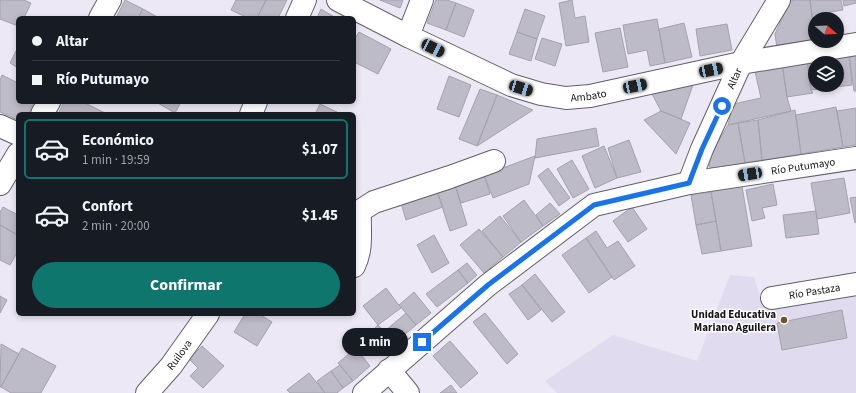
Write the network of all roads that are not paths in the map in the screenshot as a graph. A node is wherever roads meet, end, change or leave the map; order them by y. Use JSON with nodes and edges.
{"nodes":[{"id":1,"x":110,"y":0,"type":"edge"},
{"id":2,"x":305,"y":0,"type":"edge"},
{"id":3,"x":338,"y":0,"type":"edge"},
{"id":4,"x":422,"y":0,"type":"edge"},
{"id":5,"x":779,"y":0,"type":"edge"},
{"id":6,"x":101,"y":16,"type":"edge"},
{"id":7,"x":297,"y":16,"type":"edge"},
{"id":8,"x":408,"y":36,"type":"junction"},
{"id":9,"x":856,"y":44,"type":"edge"},
{"id":10,"x":741,"y":63,"type":"junction"},
{"id":11,"x":0,"y":126,"type":"edge"},
{"id":12,"x":16,"y":133,"type":"edge"},
{"id":13,"x":16,"y":157,"type":"edge"},
{"id":14,"x":856,"y":158,"type":"edge"},
{"id":15,"x":494,"y":161,"type":"dead end"},
{"id":16,"x":689,"y":183,"type":"junction"},
{"id":17,"x":0,"y":184,"type":"edge"},
{"id":18,"x":356,"y":261,"type":"edge"},
{"id":19,"x":856,"y":284,"type":"edge"},
{"id":20,"x":772,"y":298,"type":"dead end"},
{"id":21,"x":207,"y":316,"type":"edge"},
{"id":22,"x":389,"y":370,"type":"junction"},
{"id":23,"x":147,"y":393,"type":"edge"},
{"id":24,"x":364,"y":393,"type":"edge"},
{"id":25,"x":408,"y":393,"type":"edge"}],
"edges":[{"from":1,"to":6,"type":"street"},
{"from":2,"to":7,"type":"street"},
{"from":3,"to":8,"type":"street","name":"Ambato"},
{"from":4,"to":8,"type":"street"},
{"from":5,"to":10,"type":"street","name":"Altar"},
{"from":8,"to":10,"type":"street","name":"Ambato"},
{"from":9,"to":10,"type":"street","name":"Ambato"},
{"from":10,"to":16,"type":"street","name":"Altar"},
{"from":11,"to":12,"type":"street"},
{"from":13,"to":17,"type":"street"},
{"from":14,"to":16,"type":"street","name":"Río Putumayo"},
{"from":15,"to":18,"type":"street"},
{"from":16,"to":22,"type":"street","name":"Río Putumayo"},
{"from":19,"to":20,"type":"street","name":"Río Pastaza"},
{"from":21,"to":23,"type":"street","name":"Ruilova"},
{"from":22,"to":24,"type":"street","name":"Río Putumayo"},
{"from":22,"to":25,"type":"street"}]}
